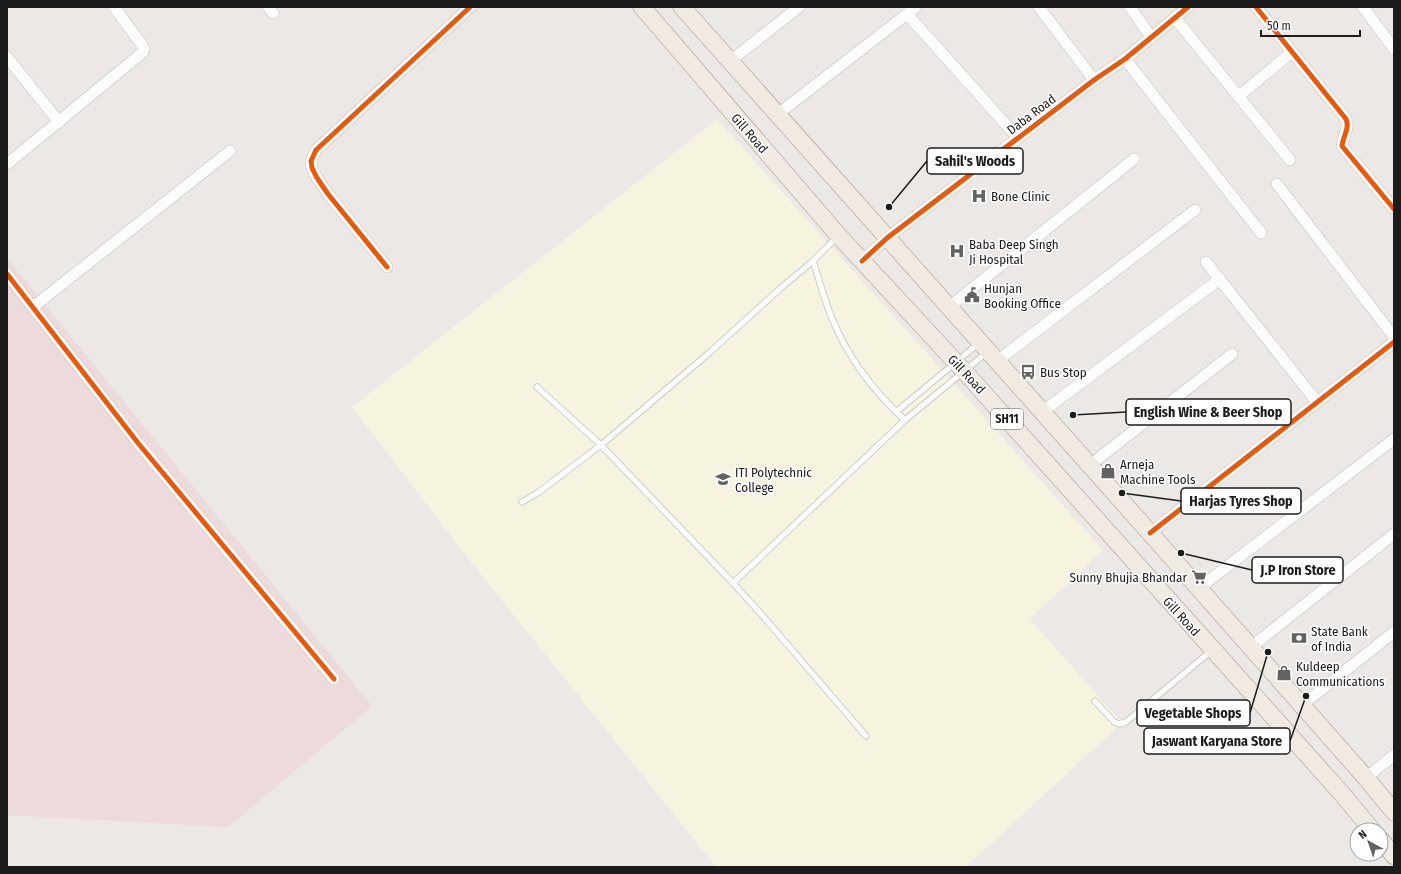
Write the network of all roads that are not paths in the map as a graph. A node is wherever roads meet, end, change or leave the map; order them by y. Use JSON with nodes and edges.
{"nodes":[{"id":1,"x":114,"y":7,"type":"edge"},
{"id":2,"x":470,"y":7,"type":"edge"},
{"id":3,"x":642,"y":7,"type":"edge"},
{"id":4,"x":682,"y":7,"type":"edge"},
{"id":5,"x":798,"y":7,"type":"edge"},
{"id":6,"x":1039,"y":7,"type":"edge"},
{"id":7,"x":1130,"y":7,"type":"edge"},
{"id":8,"x":1188,"y":7,"type":"edge"},
{"id":9,"x":1256,"y":7,"type":"edge"},
{"id":10,"x":1364,"y":7,"type":"edge"},
{"id":11,"x":911,"y":10,"type":"edge"},
{"id":12,"x":1175,"y":18,"type":"junction"},
{"id":13,"x":1151,"y":37,"type":"junction"},
{"id":14,"x":1394,"y":49,"type":"edge"},
{"id":15,"x":1292,"y":52,"type":"junction"},
{"id":16,"x":7,"y":57,"type":"edge"},
{"id":17,"x":1125,"y":59,"type":"junction"},
{"id":18,"x":730,"y":61,"type":"junction"},
{"id":19,"x":1094,"y":80,"type":"junction"},
{"id":20,"x":1239,"y":96,"type":"junction"},
{"id":21,"x":778,"y":114,"type":"junction"},
{"id":22,"x":59,"y":122,"type":"junction"},
{"id":23,"x":1018,"y":138,"type":"junction"},
{"id":24,"x":230,"y":151,"type":"dead end"},
{"id":25,"x":1134,"y":159,"type":"dead end"},
{"id":26,"x":1290,"y":160,"type":"dead end"},
{"id":27,"x":7,"y":164,"type":"edge"},
{"id":28,"x":1277,"y":184,"type":"dead end"},
{"id":29,"x":1394,"y":209,"type":"edge"},
{"id":30,"x":1195,"y":210,"type":"dead end"},
{"id":31,"x":1261,"y":233,"type":"dead end"},
{"id":32,"x":838,"y":235,"type":"junction"},
{"id":33,"x":887,"y":238,"type":"junction"},
{"id":34,"x":813,"y":261,"type":"junction"},
{"id":35,"x":862,"y":261,"type":"junction"},
{"id":36,"x":1206,"y":262,"type":"dead end"},
{"id":37,"x":387,"y":267,"type":"dead end"},
{"id":38,"x":7,"y":274,"type":"edge"},
{"id":39,"x":1220,"y":280,"type":"junction"},
{"id":40,"x":33,"y":307,"type":"junction"},
{"id":41,"x":949,"y":307,"type":"junction"},
{"id":42,"x":1394,"y":337,"type":"edge"},
{"id":43,"x":1394,"y":342,"type":"edge"},
{"id":44,"x":988,"y":352,"type":"junction"},
{"id":45,"x":1232,"y":354,"type":"dead end"},
{"id":46,"x":960,"y":366,"type":"junction"},
{"id":47,"x":537,"y":387,"type":"dead end"},
{"id":48,"x":1317,"y":402,"type":"junction"},
{"id":49,"x":896,"y":412,"type":"junction"},
{"id":50,"x":1042,"y":412,"type":"junction"},
{"id":51,"x":905,"y":420,"type":"junction"},
{"id":52,"x":1394,"y":439,"type":"edge"},
{"id":53,"x":601,"y":445,"type":"junction"},
{"id":54,"x":1090,"y":465,"type":"junction"},
{"id":55,"x":522,"y":502,"type":"dead end"},
{"id":56,"x":1150,"y":533,"type":"junction"},
{"id":57,"x":1394,"y":534,"type":"edge"},
{"id":58,"x":733,"y":583,"type":"junction"},
{"id":59,"x":1199,"y":588,"type":"junction"},
{"id":60,"x":1394,"y":632,"type":"edge"},
{"id":61,"x":1251,"y":646,"type":"junction"},
{"id":62,"x":1212,"y":649,"type":"junction"},
{"id":63,"x":334,"y":679,"type":"dead end"},
{"id":64,"x":1095,"y":701,"type":"dead end"},
{"id":65,"x":1302,"y":705,"type":"junction"},
{"id":66,"x":866,"y":736,"type":"dead end"},
{"id":67,"x":1394,"y":755,"type":"edge"},
{"id":68,"x":1366,"y":778,"type":"junction"},
{"id":69,"x":1394,"y":812,"type":"edge"},
{"id":70,"x":1365,"y":822,"type":"edge"}],
"edges":[{"from":1,"to":22,"type":"street"},
{"from":2,"to":37,"type":"street"},
{"from":3,"to":32,"type":"main road","name":"Gill Road","number":"SH11"},
{"from":4,"to":18,"type":"main road","number":"SH11"},
{"from":5,"to":18,"type":"street"},
{"from":6,"to":19,"type":"street"},
{"from":7,"to":13,"type":"street"},
{"from":8,"to":12,"type":"street","name":"Daba Road"},
{"from":9,"to":15,"type":"street"},
{"from":10,"to":14,"type":"street"},
{"from":11,"to":21,"type":"street"},
{"from":11,"to":23,"type":"street"},
{"from":12,"to":13,"type":"street","name":"Daba Road"},
{"from":12,"to":20,"type":"street"},
{"from":13,"to":17,"type":"street","name":"Daba Road"},
{"from":15,"to":20,"type":"street"},
{"from":15,"to":29,"type":"street"},
{"from":16,"to":22,"type":"street"},
{"from":17,"to":19,"type":"street","name":"Daba Road"},
{"from":17,"to":31,"type":"street"},
{"from":18,"to":21,"type":"main road","number":"SH11"},
{"from":19,"to":23,"type":"street","name":"Daba Road"},
{"from":20,"to":26,"type":"street"},
{"from":21,"to":33,"type":"main road","number":"SH11"},
{"from":22,"to":27,"type":"street"},
{"from":23,"to":33,"type":"street","name":"Daba Road"},
{"from":24,"to":40,"type":"street"},
{"from":25,"to":41,"type":"street"},
{"from":28,"to":42,"type":"street"},
{"from":30,"to":44,"type":"street"},
{"from":32,"to":34,"type":"lane"},
{"from":32,"to":35,"type":"main road","name":"Gill Road","number":"SH11"},
{"from":33,"to":35,"type":"street","name":"Daba Road"},
{"from":33,"to":41,"type":"main road","number":"SH11"},
{"from":34,"to":49,"type":"lane"},
{"from":34,"to":53,"type":"lane"},
{"from":35,"to":46,"type":"main road","name":"Gill Road","number":"SH11"},
{"from":36,"to":39,"type":"street"},
{"from":38,"to":40,"type":"street"},
{"from":39,"to":48,"type":"street"},
{"from":39,"to":50,"type":"street"},
{"from":40,"to":63,"type":"street"},
{"from":41,"to":44,"type":"main road","number":"SH11"},
{"from":43,"to":48,"type":"street"},
{"from":44,"to":46,"type":"lane"},
{"from":44,"to":46,"type":"lane"},
{"from":44,"to":50,"type":"main road","number":"SH11"},
{"from":45,"to":54,"type":"street"},
{"from":46,"to":49,"type":"lane"},
{"from":46,"to":51,"type":"lane"},
{"from":46,"to":62,"type":"main road","name":"Gill Road","number":"SH11"},
{"from":47,"to":53,"type":"lane"},
{"from":48,"to":56,"type":"street"},
{"from":49,"to":51,"type":"lane"},
{"from":50,"to":54,"type":"main road","number":"SH11"},
{"from":51,"to":58,"type":"lane"},
{"from":52,"to":59,"type":"street"},
{"from":53,"to":55,"type":"lane"},
{"from":53,"to":58,"type":"lane"},
{"from":54,"to":56,"type":"main road","number":"SH11"},
{"from":56,"to":59,"type":"main road","number":"SH11"},
{"from":57,"to":61,"type":"street"},
{"from":58,"to":66,"type":"lane"},
{"from":59,"to":61,"type":"main road","number":"SH11"},
{"from":60,"to":65,"type":"street"},
{"from":61,"to":65,"type":"main road","number":"SH11"},
{"from":62,"to":64,"type":"lane"},
{"from":62,"to":70,"type":"main road","name":"Gill Road","number":"SH11"},
{"from":65,"to":68,"type":"main road","number":"SH11"},
{"from":67,"to":68,"type":"street"},
{"from":68,"to":69,"type":"main road","number":"SH11"}]}
